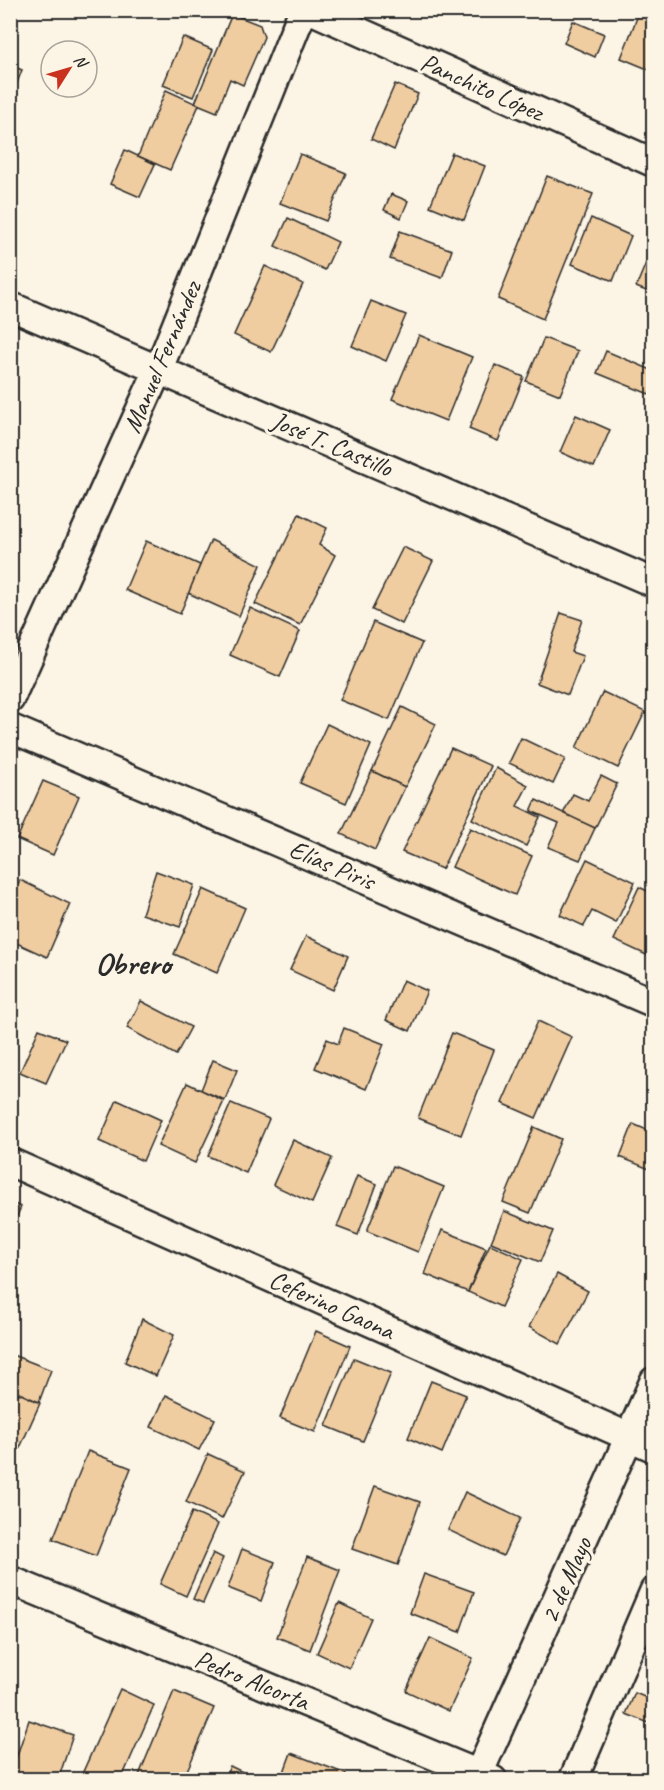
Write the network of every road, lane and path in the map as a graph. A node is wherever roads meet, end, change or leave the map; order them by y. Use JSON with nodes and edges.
{"nodes":[{"id":1,"x":303,"y":10,"type":"edge"},
{"id":2,"x":310,"y":10,"type":"edge"},
{"id":3,"x":654,"y":163,"type":"edge"},
{"id":4,"x":10,"y":306,"type":"edge"},
{"id":5,"x":159,"y":368,"type":"junction"},
{"id":6,"x":654,"y":583,"type":"edge"},
{"id":7,"x":10,"y":699,"type":"edge"},
{"id":8,"x":10,"y":728,"type":"edge"},
{"id":9,"x":654,"y":1003,"type":"edge"},
{"id":10,"x":10,"y":1162,"type":"edge"},
{"id":11,"x":654,"y":1381,"type":"edge"},
{"id":12,"x":642,"y":1443,"type":"edge"},
{"id":13,"x":10,"y":1580,"type":"edge"},
{"id":14,"x":654,"y":1591,"type":"edge"},
{"id":15,"x":482,"y":1778,"type":"edge"},
{"id":16,"x":573,"y":1779,"type":"edge"}],
"edges":[{"from":1,"to":5,"type":"street","name":"Manuel Fernández"},
{"from":2,"to":3,"type":"street","name":"Panchito López"},
{"from":4,"to":5,"type":"street","name":"José T. Castillo"},
{"from":5,"to":6,"type":"street","name":"José T. Castillo"},
{"from":5,"to":7,"type":"street","name":"Manuel Fernández"},
{"from":8,"to":9,"type":"street","name":"Elías Piris"},
{"from":10,"to":12,"type":"street","name":"Ceferino Gaona"},
{"from":11,"to":12,"type":"street","name":"2 de Mayo"},
{"from":12,"to":15,"type":"street","name":"2 de Mayo"},
{"from":13,"to":15,"type":"street","name":"Pedro Alcorta"},
{"from":14,"to":16,"type":"street"}]}
